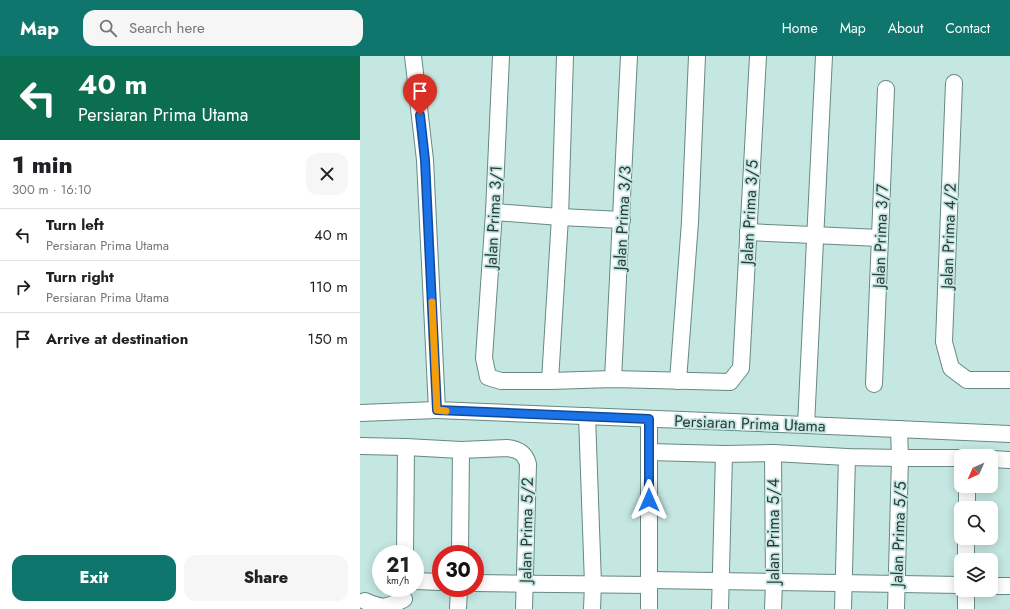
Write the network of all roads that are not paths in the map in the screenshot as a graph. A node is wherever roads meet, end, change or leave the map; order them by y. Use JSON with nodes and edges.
{"nodes":[{"id":1,"x":413,"y":56,"type":"edge"},
{"id":2,"x":501,"y":56,"type":"edge"},
{"id":3,"x":565,"y":56,"type":"edge"},
{"id":4,"x":630,"y":56,"type":"edge"},
{"id":5,"x":697,"y":56,"type":"edge"},
{"id":6,"x":758,"y":56,"type":"edge"},
{"id":7,"x":824,"y":56,"type":"edge"},
{"id":8,"x":954,"y":82,"type":"dead end"},
{"id":9,"x":886,"y":89,"type":"dead end"},
{"id":10,"x":494,"y":212,"type":"junction"},
{"id":11,"x":560,"y":217,"type":"junction"},
{"id":12,"x":622,"y":220,"type":"junction"},
{"id":13,"x":748,"y":232,"type":"junction"},
{"id":14,"x":815,"y":235,"type":"junction"},
{"id":15,"x":880,"y":238,"type":"junction"},
{"id":16,"x":613,"y":379,"type":"junction"},
{"id":17,"x":1010,"y":380,"type":"edge"},
{"id":18,"x":550,"y":381,"type":"junction"},
{"id":19,"x":678,"y":381,"type":"junction"},
{"id":20,"x":874,"y":384,"type":"dead end"},
{"id":21,"x":437,"y":410,"type":"junction"},
{"id":22,"x":360,"y":413,"type":"edge"},
{"id":23,"x":588,"y":416,"type":"junction"},
{"id":24,"x":649,"y":419,"type":"junction"},
{"id":25,"x":806,"y":424,"type":"junction"},
{"id":26,"x":899,"y":429,"type":"junction"},
{"id":27,"x":1010,"y":434,"type":"edge"},
{"id":28,"x":360,"y":446,"type":"edge"},
{"id":29,"x":406,"y":447,"type":"junction"},
{"id":30,"x":461,"y":450,"type":"junction"},
{"id":31,"x":649,"y":452,"type":"junction"},
{"id":32,"x":724,"y":454,"type":"junction"},
{"id":33,"x":773,"y":454,"type":"junction"},
{"id":34,"x":846,"y":457,"type":"junction"},
{"id":35,"x":900,"y":458,"type":"junction"},
{"id":36,"x":954,"y":458,"type":"edge"},
{"id":37,"x":998,"y":459,"type":"edge"},
{"id":38,"x":1010,"y":460,"type":"edge"},
{"id":39,"x":405,"y":545,"type":"edge"},
{"id":40,"x":460,"y":545,"type":"edge"},
{"id":41,"x":720,"y":581,"type":"junction"},
{"id":42,"x":650,"y":582,"type":"junction"},
{"id":43,"x":774,"y":582,"type":"junction"},
{"id":44,"x":484,"y":583,"type":"edge"},
{"id":45,"x":844,"y":583,"type":"junction"},
{"id":46,"x":525,"y":584,"type":"junction"},
{"id":47,"x":593,"y":584,"type":"junction"},
{"id":48,"x":897,"y":584,"type":"junction"},
{"id":49,"x":954,"y":585,"type":"edge"},
{"id":50,"x":998,"y":586,"type":"edge"},
{"id":51,"x":1010,"y":586,"type":"edge"},
{"id":52,"x":459,"y":597,"type":"edge"},
{"id":53,"x":966,"y":597,"type":"edge"},
{"id":54,"x":404,"y":599,"type":"edge"},
{"id":55,"x":364,"y":600,"type":"edge"},
{"id":56,"x":458,"y":609,"type":"edge"},
{"id":57,"x":524,"y":609,"type":"edge"},
{"id":58,"x":592,"y":609,"type":"edge"},
{"id":59,"x":649,"y":609,"type":"edge"},
{"id":60,"x":720,"y":609,"type":"edge"},
{"id":61,"x":773,"y":609,"type":"edge"},
{"id":62,"x":843,"y":609,"type":"edge"},
{"id":63,"x":896,"y":609,"type":"edge"},
{"id":64,"x":966,"y":609,"type":"edge"}],
"edges":[{"from":1,"to":21,"type":"street"},
{"from":2,"to":10,"type":"street","name":"Jalan Prima 3/1"},
{"from":3,"to":11,"type":"street"},
{"from":4,"to":12,"type":"street","name":"Jalan Prima 3/3"},
{"from":5,"to":19,"type":"street"},
{"from":6,"to":13,"type":"street","name":"Jalan Prima 3/5"},
{"from":7,"to":14,"type":"street"},
{"from":8,"to":17,"type":"street","name":"Jalan Prima 4/2"},
{"from":9,"to":15,"type":"street","name":"Jalan Prima 3/7"},
{"from":10,"to":11,"type":"street"},
{"from":10,"to":18,"type":"street","name":"Jalan Prima 3/1"},
{"from":11,"to":12,"type":"street"},
{"from":11,"to":18,"type":"street"},
{"from":12,"to":16,"type":"street","name":"Jalan Prima 3/3"},
{"from":13,"to":14,"type":"street"},
{"from":13,"to":19,"type":"street","name":"Jalan Prima 3/5"},
{"from":14,"to":15,"type":"street"},
{"from":14,"to":25,"type":"street"},
{"from":15,"to":20,"type":"street","name":"Jalan Prima 3/7"},
{"from":16,"to":18,"type":"street"},
{"from":16,"to":19,"type":"street"},
{"from":21,"to":22,"type":"street","name":"Persiaran Prima Utama"},
{"from":21,"to":23,"type":"street","name":"Persiaran Prima Utama"},
{"from":23,"to":24,"type":"street","name":"Persiaran Prima Utama"},
{"from":23,"to":47,"type":"street"},
{"from":24,"to":25,"type":"street","name":"Persiaran Prima Utama"},
{"from":24,"to":31,"type":"street"},
{"from":25,"to":26,"type":"street","name":"Persiaran Prima Utama"},
{"from":26,"to":27,"type":"street","name":"Persiaran Prima Utama"},
{"from":26,"to":35,"type":"street","name":"Jalan Prima 5/5"},
{"from":28,"to":29,"type":"street"},
{"from":29,"to":30,"type":"street"},
{"from":29,"to":39,"type":"street"},
{"from":30,"to":40,"type":"street"},
{"from":30,"to":46,"type":"street","name":"Jalan Prima 5/2"},
{"from":31,"to":32,"type":"street"},
{"from":31,"to":42,"type":"street"},
{"from":32,"to":33,"type":"street"},
{"from":32,"to":41,"type":"street"},
{"from":33,"to":34,"type":"street"},
{"from":33,"to":43,"type":"street","name":"Jalan Prima 5/4"},
{"from":34,"to":35,"type":"street"},
{"from":34,"to":45,"type":"street"},
{"from":35,"to":36,"type":"street"},
{"from":35,"to":48,"type":"street","name":"Jalan Prima 5/5"},
{"from":37,"to":38,"type":"street"},
{"from":41,"to":42,"type":"street"},
{"from":41,"to":43,"type":"street"},
{"from":41,"to":60,"type":"street"},
{"from":42,"to":47,"type":"street"},
{"from":42,"to":59,"type":"street"},
{"from":43,"to":45,"type":"street"},
{"from":43,"to":61,"type":"street","name":"Jalan Prima 5/4"},
{"from":44,"to":46,"type":"street"},
{"from":45,"to":48,"type":"street"},
{"from":45,"to":62,"type":"street"},
{"from":46,"to":47,"type":"street"},
{"from":46,"to":57,"type":"street","name":"Jalan Prima 5/2"},
{"from":47,"to":58,"type":"street"},
{"from":48,"to":49,"type":"street"},
{"from":48,"to":63,"type":"street","name":"Jalan Prima 5/5"},
{"from":50,"to":51,"type":"street"},
{"from":52,"to":56,"type":"street"},
{"from":53,"to":64,"type":"street"},
{"from":54,"to":55,"type":"street"}]}
